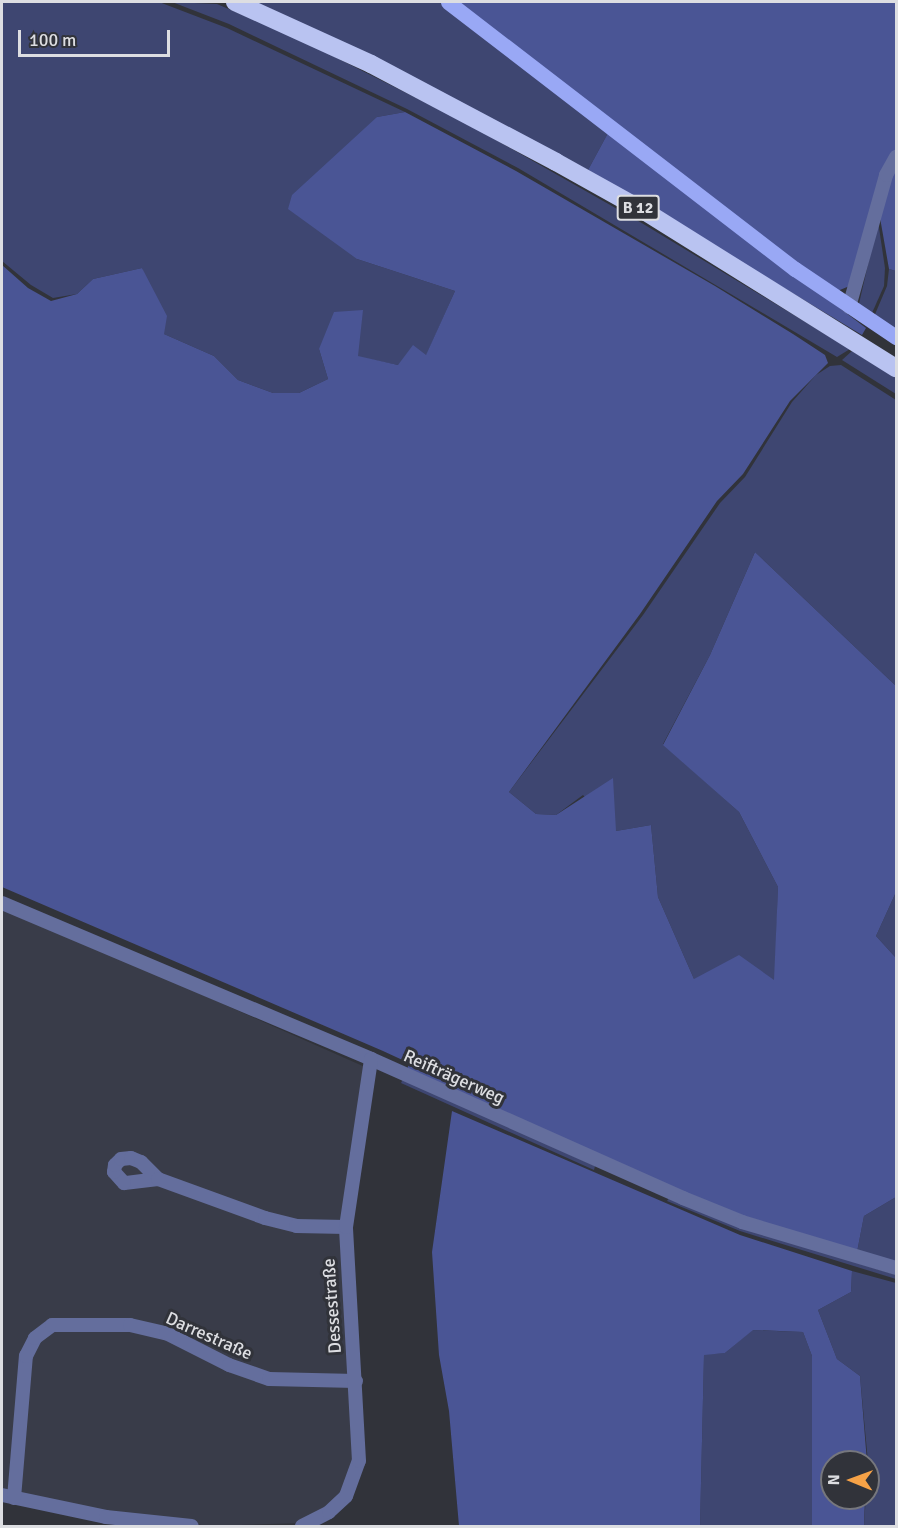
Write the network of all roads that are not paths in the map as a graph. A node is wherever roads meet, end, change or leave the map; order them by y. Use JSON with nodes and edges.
{"nodes":[{"id":1,"x":235,"y":2,"type":"edge"},
{"id":2,"x":448,"y":2,"type":"edge"},
{"id":3,"x":897,"y":157,"type":"edge"},
{"id":4,"x":849,"y":307,"type":"junction"},
{"id":5,"x":897,"y":338,"type":"edge"},
{"id":6,"x":897,"y":368,"type":"edge"},
{"id":7,"x":2,"y":903,"type":"edge"},
{"id":8,"x":371,"y":1059,"type":"junction"},
{"id":9,"x":158,"y":1179,"type":"dead end"},
{"id":10,"x":346,"y":1227,"type":"junction"},
{"id":11,"x":897,"y":1268,"type":"edge"},
{"id":12,"x":356,"y":1381,"type":"junction"},
{"id":13,"x":8,"y":1496,"type":"edge"},
{"id":14,"x":106,"y":1522,"type":"edge"},
{"id":15,"x":192,"y":1527,"type":"edge"},
{"id":16,"x":302,"y":1527,"type":"edge"}],
"edges":[{"from":1,"to":6,"type":"highway","number":"B 12"},
{"from":2,"to":4,"type":"main road"},
{"from":3,"to":4,"type":"street"},
{"from":4,"to":5,"type":"main road"},
{"from":7,"to":8,"type":"street","name":"Reifträgerweg"},
{"from":8,"to":10,"type":"street","name":"Dessestraße"},
{"from":8,"to":11,"type":"street","name":"Reifträgerweg"},
{"from":9,"to":10,"type":"street"},
{"from":10,"to":12,"type":"street","name":"Dessestraße"},
{"from":12,"to":13,"type":"street","name":"Darrestraße"},
{"from":12,"to":16,"type":"street","name":"Dessestraße"},
{"from":13,"to":14,"type":"street"},
{"from":14,"to":15,"type":"street"}]}
